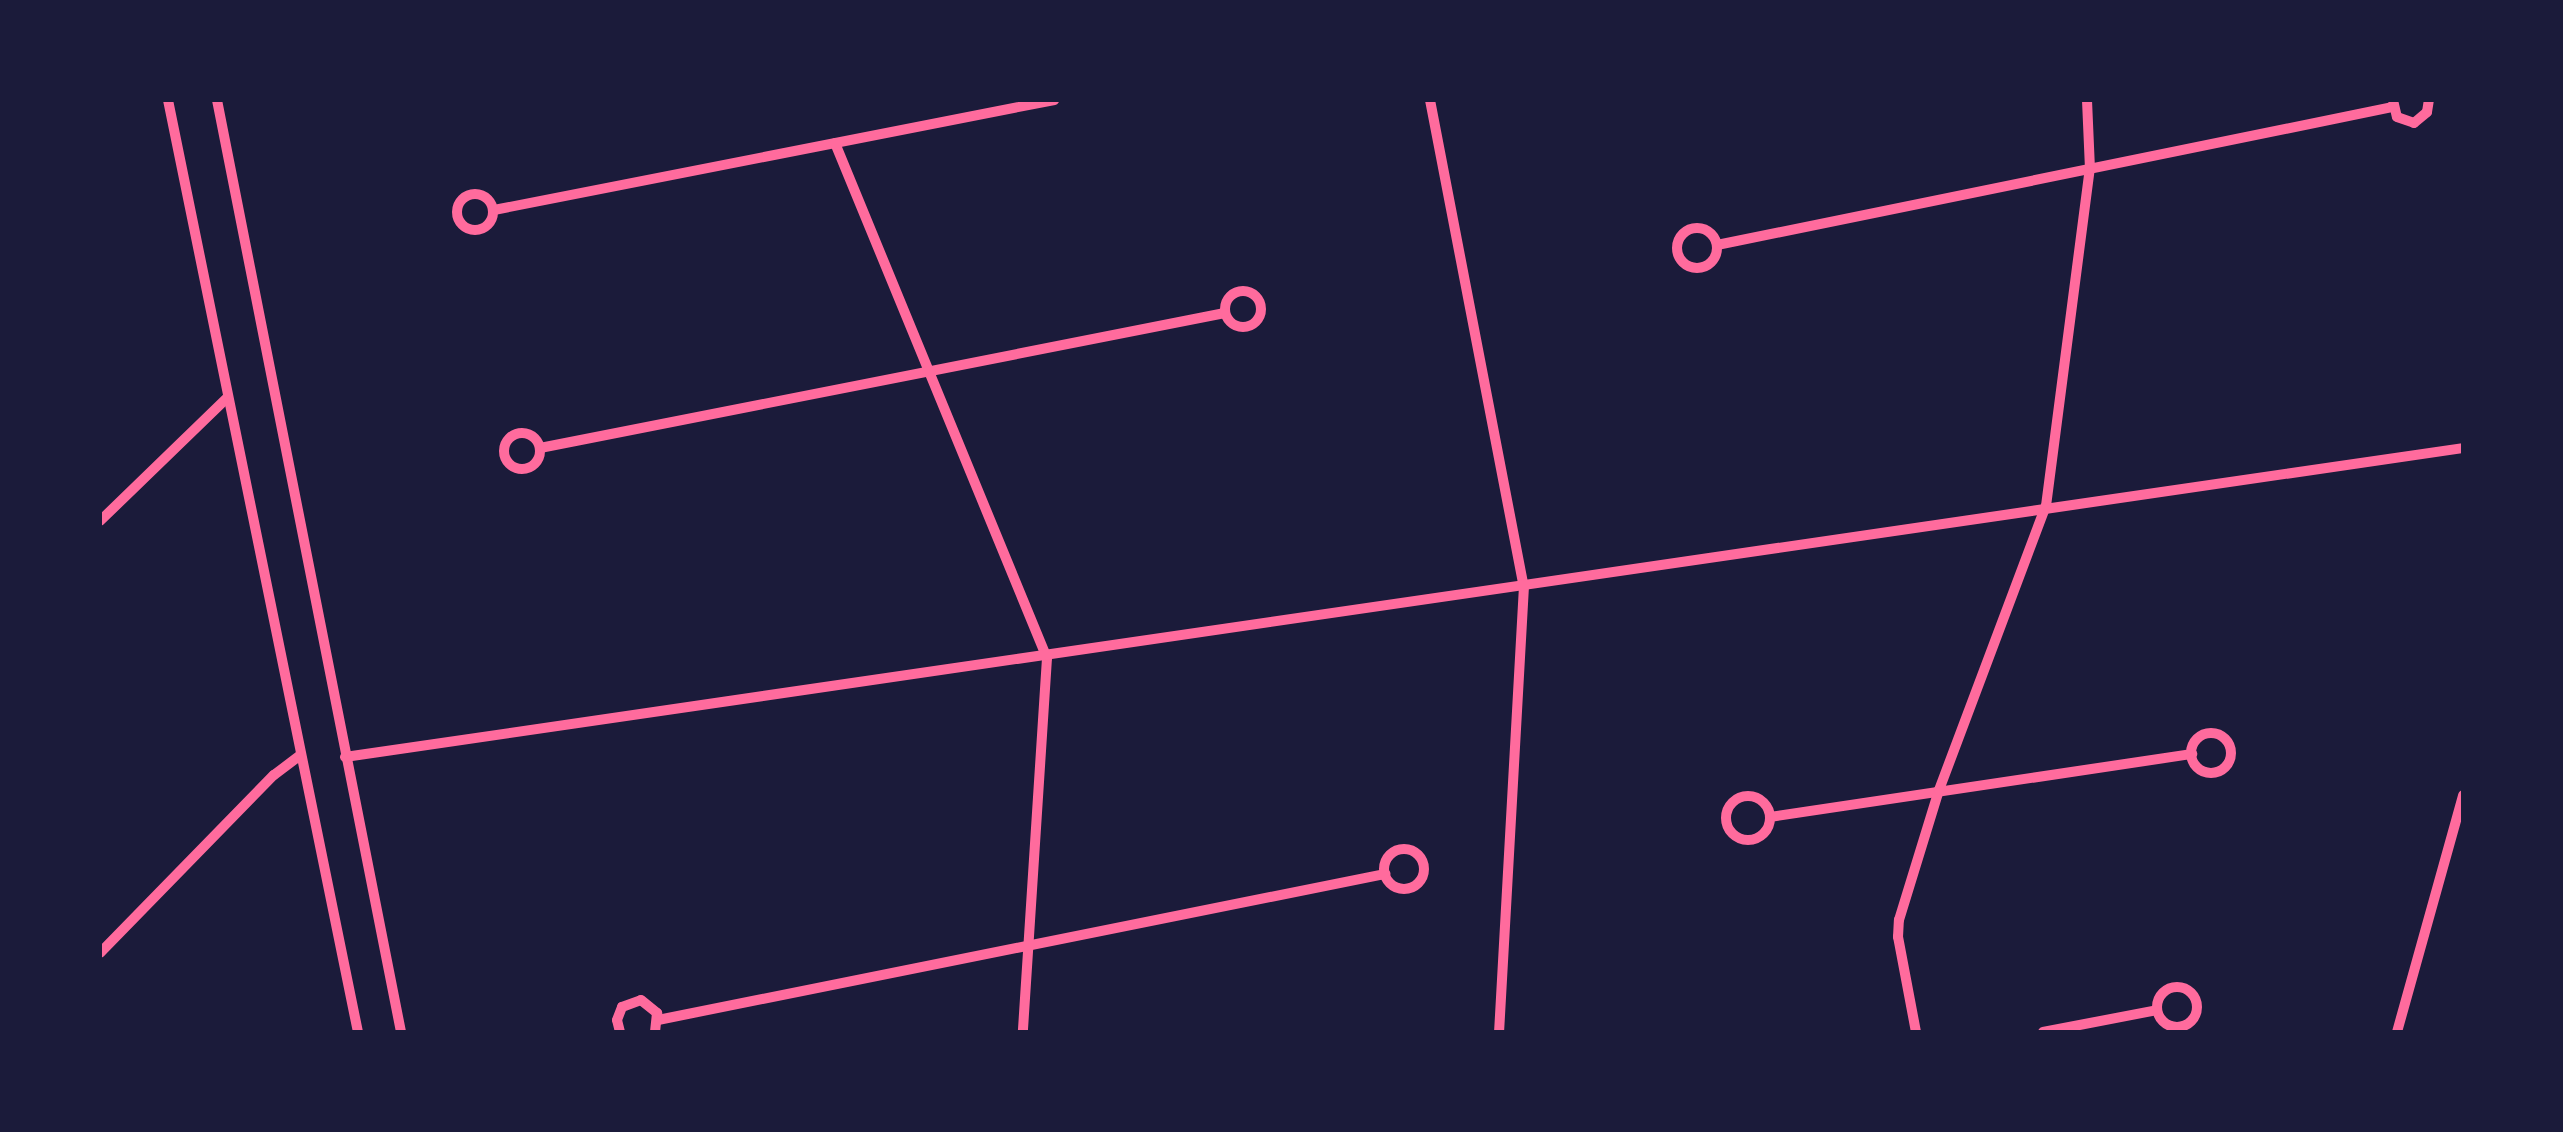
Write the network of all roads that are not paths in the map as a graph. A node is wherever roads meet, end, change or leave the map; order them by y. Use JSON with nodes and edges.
{"nodes":[{"id":1,"x":168,"y":100,"type":"edge"},
{"id":2,"x":217,"y":100,"type":"edge"},
{"id":3,"x":1054,"y":100,"type":"edge"},
{"id":4,"x":1430,"y":100,"type":"edge"},
{"id":5,"x":2087,"y":100,"type":"edge"},
{"id":6,"x":2428,"y":100,"type":"edge"},
{"id":7,"x":2393,"y":104,"type":"edge"},
{"id":8,"x":835,"y":143,"type":"junction"},
{"id":9,"x":2090,"y":169,"type":"junction"},
{"id":10,"x":494,"y":210,"type":"dead end"},
{"id":11,"x":1717,"y":245,"type":"junction"},
{"id":12,"x":1225,"y":313,"type":"dead end"},
{"id":13,"x":932,"y":372,"type":"junction"},
{"id":14,"x":228,"y":397,"type":"junction"},
{"id":15,"x":540,"y":448,"type":"dead end"},
{"id":16,"x":2463,"y":448,"type":"edge"},
{"id":17,"x":2046,"y":506,"type":"junction"},
{"id":18,"x":100,"y":520,"type":"edge"},
{"id":19,"x":1524,"y":586,"type":"junction"},
{"id":20,"x":1048,"y":658,"type":"junction"},
{"id":21,"x":2192,"y":754,"type":"dead end"},
{"id":22,"x":299,"y":756,"type":"junction"},
{"id":23,"x":346,"y":757,"type":"junction"},
{"id":24,"x":1939,"y":790,"type":"junction"},
{"id":25,"x":2463,"y":795,"type":"edge"},
{"id":26,"x":1770,"y":818,"type":"junction"},
{"id":27,"x":1384,"y":874,"type":"junction"},
{"id":28,"x":1029,"y":943,"type":"junction"},
{"id":29,"x":100,"y":953,"type":"edge"},
{"id":30,"x":2157,"y":1010,"type":"junction"},
{"id":31,"x":656,"y":1026,"type":"edge"},
{"id":32,"x":358,"y":1032,"type":"edge"},
{"id":33,"x":401,"y":1032,"type":"edge"},
{"id":34,"x":620,"y":1032,"type":"edge"},
{"id":35,"x":1022,"y":1032,"type":"edge"},
{"id":36,"x":1498,"y":1032,"type":"edge"},
{"id":37,"x":1916,"y":1032,"type":"edge"},
{"id":38,"x":2043,"y":1032,"type":"edge"},
{"id":39,"x":2397,"y":1032,"type":"edge"}],
"edges":[{"from":1,"to":14,"type":"street"},
{"from":2,"to":23,"type":"street"},
{"from":3,"to":8,"type":"street"},
{"from":4,"to":19,"type":"street"},
{"from":5,"to":9,"type":"street"},
{"from":6,"to":7,"type":"street"},
{"from":7,"to":9,"type":"street"},
{"from":8,"to":10,"type":"street"},
{"from":8,"to":13,"type":"street"},
{"from":9,"to":11,"type":"street"},
{"from":9,"to":17,"type":"street"},
{"from":11,"to":11,"type":"street"},
{"from":12,"to":13,"type":"street"},
{"from":13,"to":15,"type":"street"},
{"from":13,"to":20,"type":"street"},
{"from":14,"to":18,"type":"street"},
{"from":14,"to":22,"type":"street"},
{"from":16,"to":17,"type":"street"},
{"from":17,"to":19,"type":"street"},
{"from":17,"to":24,"type":"street"},
{"from":19,"to":20,"type":"street"},
{"from":19,"to":36,"type":"street"},
{"from":20,"to":23,"type":"street"},
{"from":20,"to":28,"type":"street"},
{"from":21,"to":24,"type":"street"},
{"from":22,"to":29,"type":"street"},
{"from":22,"to":32,"type":"street"},
{"from":23,"to":33,"type":"street"},
{"from":24,"to":26,"type":"street"},
{"from":24,"to":37,"type":"street"},
{"from":25,"to":39,"type":"street"},
{"from":26,"to":26,"type":"street"},
{"from":27,"to":27,"type":"street"},
{"from":27,"to":28,"type":"street"},
{"from":28,"to":31,"type":"street"},
{"from":28,"to":35,"type":"street"},
{"from":30,"to":30,"type":"street"},
{"from":30,"to":38,"type":"street"},
{"from":31,"to":34,"type":"street"}]}
